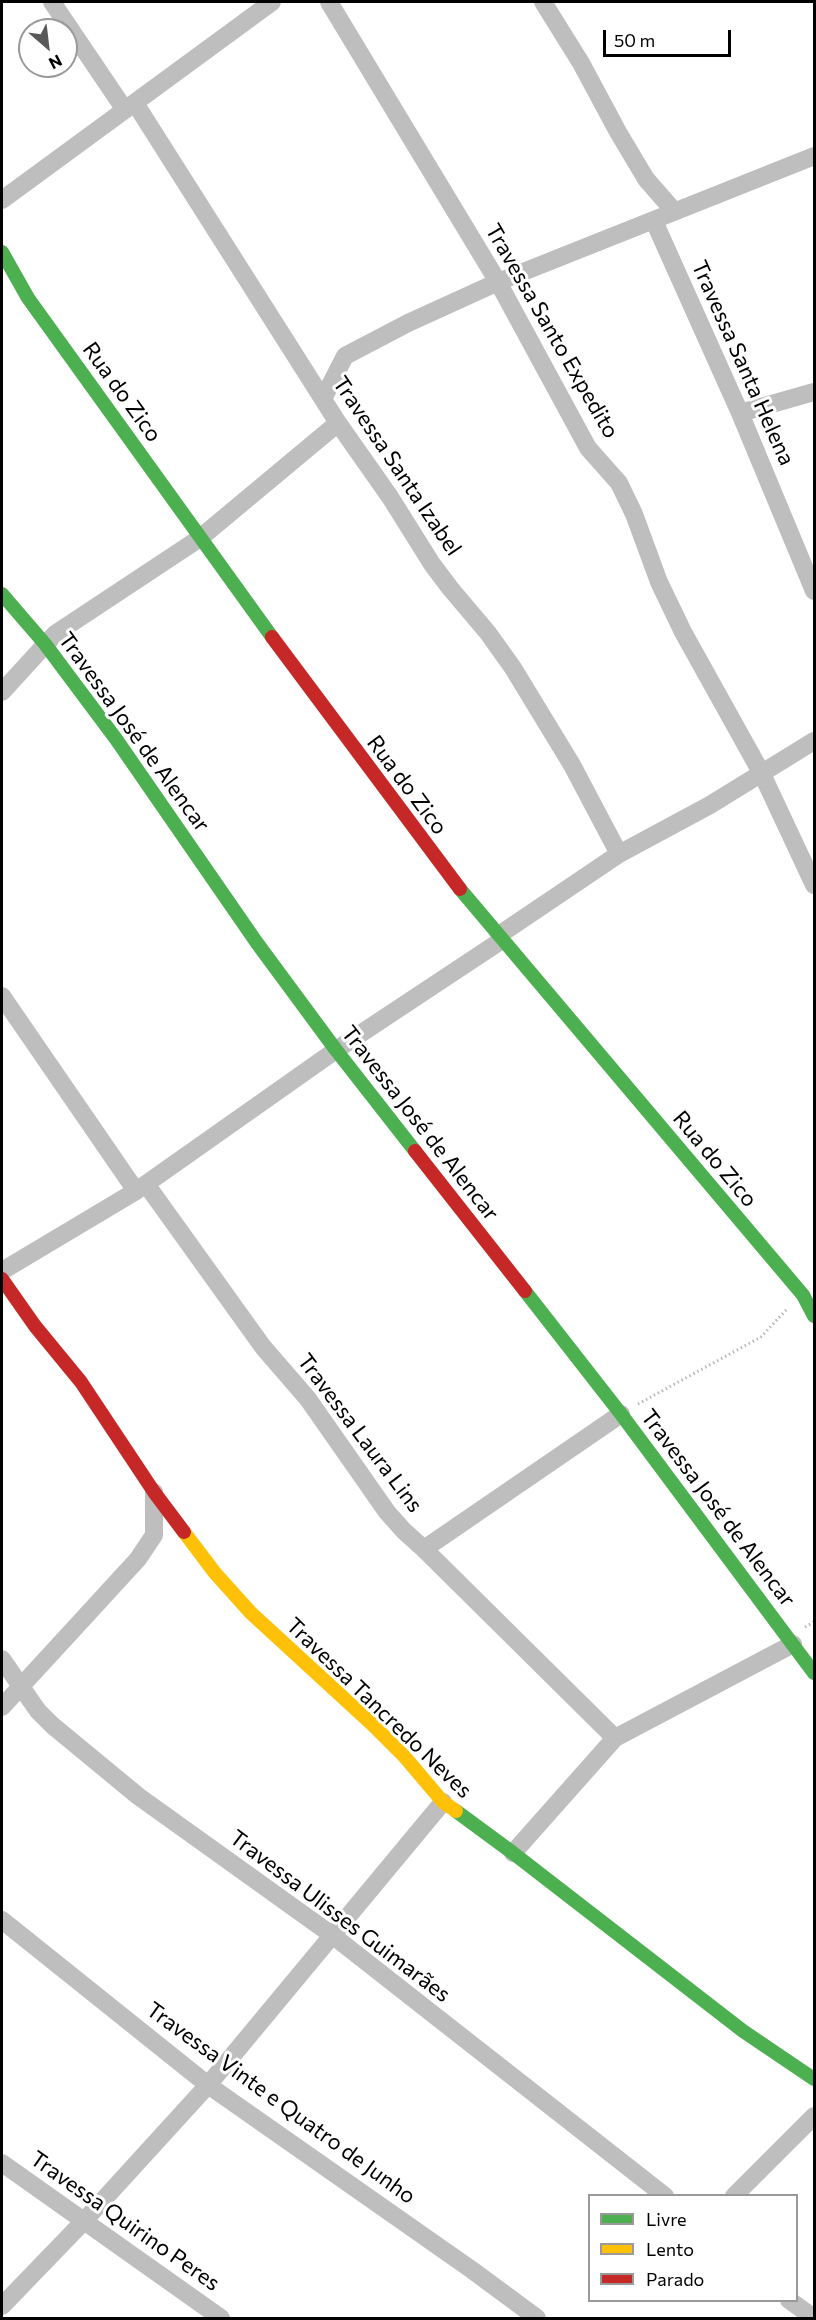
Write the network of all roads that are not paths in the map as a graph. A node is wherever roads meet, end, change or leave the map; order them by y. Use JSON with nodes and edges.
{"nodes":[{"id":1,"x":52,"y":2,"type":"edge"},
{"id":2,"x":272,"y":2,"type":"edge"},
{"id":3,"x":329,"y":2,"type":"edge"},
{"id":4,"x":543,"y":2,"type":"edge"},
{"id":5,"x":130,"y":106,"type":"junction"},
{"id":6,"x":814,"y":156,"type":"edge"},
{"id":7,"x":2,"y":200,"type":"edge"},
{"id":8,"x":674,"y":211,"type":"junction"},
{"id":9,"x":654,"y":221,"type":"junction"},
{"id":10,"x":2,"y":252,"type":"edge"},
{"id":11,"x":498,"y":282,"type":"junction"},
{"id":12,"x":814,"y":392,"type":"edge"},
{"id":13,"x":323,"y":399,"type":"junction"},
{"id":14,"x":740,"y":413,"type":"junction"},
{"id":15,"x":338,"y":423,"type":"junction"},
{"id":16,"x":200,"y":538,"type":"junction"},
{"id":17,"x":814,"y":591,"type":"edge"},
{"id":18,"x":2,"y":594,"type":"edge"},
{"id":19,"x":45,"y":644,"type":"junction"},
{"id":20,"x":2,"y":692,"type":"edge"},
{"id":21,"x":814,"y":741,"type":"edge"},
{"id":22,"x":762,"y":774,"type":"junction"},
{"id":23,"x":619,"y":854,"type":"junction"},
{"id":24,"x":814,"y":885,"type":"edge"},
{"id":25,"x":501,"y":938,"type":"junction"},
{"id":26,"x":2,"y":996,"type":"edge"},
{"id":27,"x":336,"y":1050,"type":"junction"},
{"id":28,"x":141,"y":1187,"type":"junction"},
{"id":29,"x":2,"y":1271,"type":"edge"},
{"id":30,"x":2,"y":1279,"type":"edge"},
{"id":31,"x":808,"y":1292,"type":"edge"},
{"id":32,"x":814,"y":1316,"type":"edge"},
{"id":33,"x":621,"y":1414,"type":"junction"},
{"id":34,"x":154,"y":1492,"type":"junction"},
{"id":35,"x":424,"y":1549,"type":"junction"},
{"id":36,"x":793,"y":1644,"type":"junction"},
{"id":37,"x":2,"y":1659,"type":"edge"},
{"id":38,"x":814,"y":1673,"type":"edge"},
{"id":39,"x":21,"y":1687,"type":"junction"},
{"id":40,"x":2,"y":1707,"type":"edge"},
{"id":41,"x":615,"y":1738,"type":"junction"},
{"id":42,"x":443,"y":1803,"type":"junction"},
{"id":43,"x":513,"y":1853,"type":"junction"},
{"id":44,"x":2,"y":1920,"type":"edge"},
{"id":45,"x":332,"y":1935,"type":"junction"},
{"id":46,"x":814,"y":2079,"type":"edge"},
{"id":47,"x":208,"y":2085,"type":"junction"},
{"id":48,"x":814,"y":2116,"type":"edge"},
{"id":49,"x":2,"y":2163,"type":"edge"},
{"id":50,"x":662,"y":2194,"type":"edge"},
{"id":51,"x":736,"y":2194,"type":"edge"},
{"id":52,"x":84,"y":2221,"type":"junction"},
{"id":53,"x":790,"y":2302,"type":"edge"},
{"id":54,"x":2,"y":2306,"type":"edge"},
{"id":55,"x":221,"y":2319,"type":"edge"},
{"id":56,"x":537,"y":2319,"type":"edge"},
{"id":57,"x":814,"y":2319,"type":"edge"}],
"edges":[{"from":1,"to":5,"type":"street","name":"Travessa Santa Izabel"},
{"from":2,"to":5,"type":"street"},
{"from":3,"to":11,"type":"street","name":"Travessa Santo Expedito"},
{"from":4,"to":8,"type":"street"},
{"from":5,"to":7,"type":"street"},
{"from":5,"to":13,"type":"street","name":"Travessa Santa Izabel"},
{"from":6,"to":8,"type":"street"},
{"from":8,"to":9,"type":"street"},
{"from":9,"to":11,"type":"street"},
{"from":9,"to":14,"type":"street","name":"Travessa Santa Helena"},
{"from":10,"to":16,"type":"street","name":"Rua do Zico"},
{"from":11,"to":13,"type":"street"},
{"from":11,"to":22,"type":"street","name":"Travessa Santo Expedito"},
{"from":12,"to":14,"type":"street"},
{"from":13,"to":15,"type":"street","name":"Travessa Santa Izabel"},
{"from":14,"to":17,"type":"street","name":"Travessa Santa Helena"},
{"from":15,"to":16,"type":"street"},
{"from":15,"to":23,"type":"street","name":"Travessa Santa Izabel"},
{"from":16,"to":19,"type":"street"},
{"from":16,"to":25,"type":"street","name":"Rua do Zico"},
{"from":18,"to":19,"type":"street","name":"Travessa José de Alencar"},
{"from":19,"to":20,"type":"street"},
{"from":19,"to":27,"type":"street","name":"Travessa José de Alencar"},
{"from":21,"to":22,"type":"street"},
{"from":22,"to":23,"type":"street"},
{"from":22,"to":24,"type":"street","name":"Travessa Santo Expedito"},
{"from":23,"to":25,"type":"street"},
{"from":25,"to":27,"type":"street"},
{"from":25,"to":31,"type":"street","name":"Rua do Zico"},
{"from":26,"to":28,"type":"street","name":"Travessa Laura Lins"},
{"from":27,"to":28,"type":"street"},
{"from":27,"to":33,"type":"street","name":"Travessa José de Alencar"},
{"from":28,"to":29,"type":"street"},
{"from":28,"to":35,"type":"street","name":"Travessa Laura Lins"},
{"from":30,"to":34,"type":"street","name":"Travessa Tancredo Neves"},
{"from":31,"to":32,"type":"street","name":"Rua do Zico"},
{"from":33,"to":35,"type":"street"},
{"from":33,"to":36,"type":"street","name":"Travessa José de Alencar"},
{"from":34,"to":39,"type":"street"},
{"from":34,"to":42,"type":"street","name":"Travessa Tancredo Neves"},
{"from":35,"to":41,"type":"street","name":"Travessa Laura Lins"},
{"from":36,"to":38,"type":"street","name":"Travessa José de Alencar"},
{"from":36,"to":41,"type":"street"},
{"from":37,"to":39,"type":"street","name":"Travessa Ulisses Guimarães"},
{"from":39,"to":40,"type":"street"},
{"from":39,"to":45,"type":"street","name":"Travessa Ulisses Guimarães"},
{"from":41,"to":43,"type":"street"},
{"from":42,"to":43,"type":"street","name":"Travessa Tancredo Neves"},
{"from":42,"to":45,"type":"street"},
{"from":43,"to":46,"type":"street","name":"Travessa Tancredo Neves"},
{"from":44,"to":47,"type":"street","name":"Travessa Vinte e Quatro de Junho"},
{"from":45,"to":47,"type":"street"},
{"from":45,"to":50,"type":"street","name":"Travessa Ulisses Guimarães"},
{"from":47,"to":52,"type":"street"},
{"from":47,"to":56,"type":"street","name":"Travessa Vinte e Quatro de Junho"},
{"from":48,"to":51,"type":"street"},
{"from":49,"to":52,"type":"street","name":"Travessa Quirino Peres"},
{"from":52,"to":54,"type":"street"},
{"from":52,"to":55,"type":"street","name":"Travessa Quirino Peres"},
{"from":53,"to":57,"type":"street"}]}
